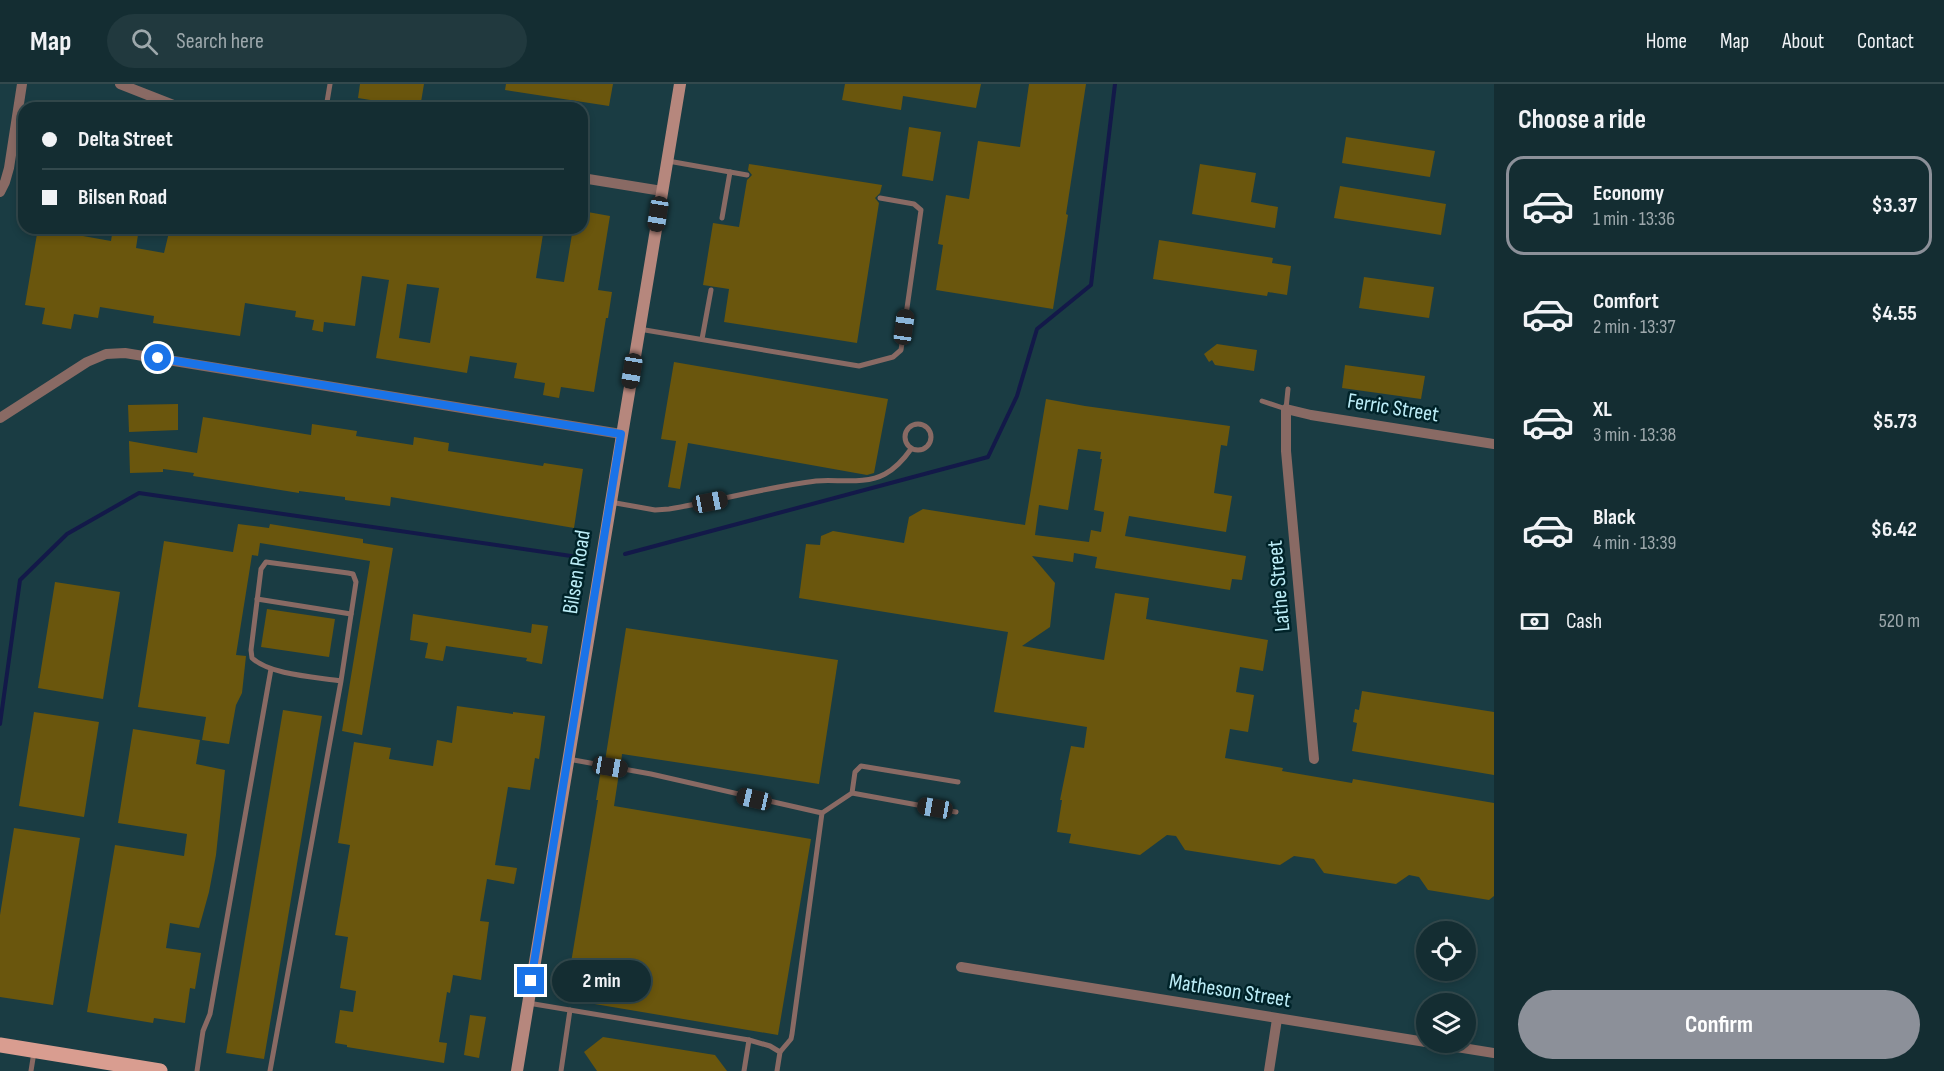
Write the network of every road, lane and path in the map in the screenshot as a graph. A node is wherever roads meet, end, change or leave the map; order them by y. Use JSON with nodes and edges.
{"nodes":[{"id":1,"x":22,"y":84,"type":"edge"},
{"id":2,"x":120,"y":84,"type":"edge"},
{"id":3,"x":330,"y":84,"type":"edge"},
{"id":4,"x":680,"y":84,"type":"edge"},
{"id":5,"x":19,"y":102,"type":"edge"},
{"id":6,"x":166,"y":102,"type":"edge"},
{"id":7,"x":327,"y":102,"type":"edge"},
{"id":8,"x":18,"y":110,"type":"edge"},
{"id":9,"x":667,"y":160,"type":"junction"},
{"id":10,"x":730,"y":172,"type":"junction"},
{"id":11,"x":747,"y":175,"type":"dead end"},
{"id":12,"x":588,"y":179,"type":"edge"},
{"id":13,"x":662,"y":191,"type":"junction"},
{"id":14,"x":0,"y":192,"type":"edge"},
{"id":15,"x":880,"y":198,"type":"dead end"},
{"id":16,"x":722,"y":218,"type":"dead end"},
{"id":17,"x":711,"y":290,"type":"dead end"},
{"id":18,"x":639,"y":329,"type":"junction"},
{"id":19,"x":702,"y":339,"type":"junction"},
{"id":20,"x":1288,"y":389,"type":"dead end"},
{"id":21,"x":1262,"y":401,"type":"dead end"},
{"id":22,"x":1286,"y":409,"type":"junction"},
{"id":23,"x":0,"y":418,"type":"edge"},
{"id":24,"x":621,"y":434,"type":"junction"},
{"id":25,"x":1494,"y":444,"type":"edge"},
{"id":26,"x":911,"y":448,"type":"junction"},
{"id":27,"x":610,"y":502,"type":"junction"},
{"id":28,"x":257,"y":599,"type":"junction"},
{"id":29,"x":351,"y":614,"type":"junction"},
{"id":30,"x":271,"y":669,"type":"junction"},
{"id":31,"x":340,"y":681,"type":"junction"},
{"id":32,"x":567,"y":759,"type":"junction"},
{"id":33,"x":1314,"y":759,"type":"dead end"},
{"id":34,"x":958,"y":782,"type":"dead end"},
{"id":35,"x":852,"y":793,"type":"junction"},
{"id":36,"x":956,"y":812,"type":"dead end"},
{"id":37,"x":822,"y":813,"type":"junction"},
{"id":38,"x":960,"y":966,"type":"dead end"},
{"id":39,"x":527,"y":1003,"type":"junction"},
{"id":40,"x":570,"y":1011,"type":"junction"},
{"id":41,"x":1277,"y":1019,"type":"junction"},
{"id":42,"x":749,"y":1040,"type":"junction"},
{"id":43,"x":0,"y":1045,"type":"edge"},
{"id":44,"x":35,"y":1050,"type":"junction"},
{"id":45,"x":780,"y":1052,"type":"junction"},
{"id":46,"x":1494,"y":1053,"type":"edge"},
{"id":47,"x":516,"y":1070,"type":"edge"},
{"id":48,"x":31,"y":1071,"type":"edge"},
{"id":49,"x":160,"y":1071,"type":"edge"},
{"id":50,"x":197,"y":1071,"type":"edge"},
{"id":51,"x":270,"y":1071,"type":"edge"},
{"id":52,"x":561,"y":1071,"type":"edge"},
{"id":53,"x":744,"y":1071,"type":"edge"},
{"id":54,"x":777,"y":1071,"type":"edge"},
{"id":55,"x":1269,"y":1071,"type":"edge"}],
"edges":[{"from":1,"to":5,"type":"street"},
{"from":2,"to":6,"type":"street"},
{"from":3,"to":7,"type":"lane"},
{"from":4,"to":9,"type":"street","name":"Bilsen Road"},
{"from":8,"to":14,"type":"street"},
{"from":9,"to":10,"type":"lane"},
{"from":9,"to":13,"type":"street","name":"Bilsen Road"},
{"from":10,"to":11,"type":"lane"},
{"from":10,"to":16,"type":"lane"},
{"from":12,"to":13,"type":"street"},
{"from":13,"to":18,"type":"street","name":"Bilsen Road"},
{"from":15,"to":19,"type":"lane"},
{"from":17,"to":19,"type":"lane"},
{"from":18,"to":19,"type":"lane"},
{"from":18,"to":24,"type":"street","name":"Bilsen Road"},
{"from":20,"to":22,"type":"lane"},
{"from":21,"to":22,"type":"lane"},
{"from":22,"to":25,"type":"street","name":"Ferric Street"},
{"from":22,"to":33,"type":"street","name":"Lathe Street"},
{"from":23,"to":24,"type":"street"},
{"from":24,"to":27,"type":"street","name":"Bilsen Road"},
{"from":26,"to":26,"type":"lane"},
{"from":26,"to":27,"type":"lane"},
{"from":27,"to":32,"type":"street","name":"Bilsen Road"},
{"from":28,"to":29,"type":"lane"},
{"from":28,"to":29,"type":"lane"},
{"from":28,"to":30,"type":"lane"},
{"from":29,"to":31,"type":"lane"},
{"from":30,"to":31,"type":"lane"},
{"from":30,"to":50,"type":"lane"},
{"from":31,"to":51,"type":"lane"},
{"from":32,"to":37,"type":"lane"},
{"from":32,"to":39,"type":"street","name":"Bilsen Road"},
{"from":34,"to":35,"type":"lane"},
{"from":35,"to":36,"type":"lane"},
{"from":35,"to":37,"type":"lane"},
{"from":37,"to":45,"type":"lane"},
{"from":38,"to":41,"type":"street","name":"Matheson Street"},
{"from":39,"to":40,"type":"lane"},
{"from":39,"to":47,"type":"street","name":"Bilsen Road"},
{"from":40,"to":42,"type":"lane"},
{"from":40,"to":52,"type":"lane"},
{"from":41,"to":46,"type":"street","name":"Matheson Street"},
{"from":41,"to":55,"type":"street"},
{"from":42,"to":45,"type":"lane"},
{"from":42,"to":53,"type":"lane"},
{"from":43,"to":44,"type":"main road"},
{"from":44,"to":48,"type":"lane"},
{"from":44,"to":49,"type":"main road"},
{"from":45,"to":54,"type":"lane"}]}
